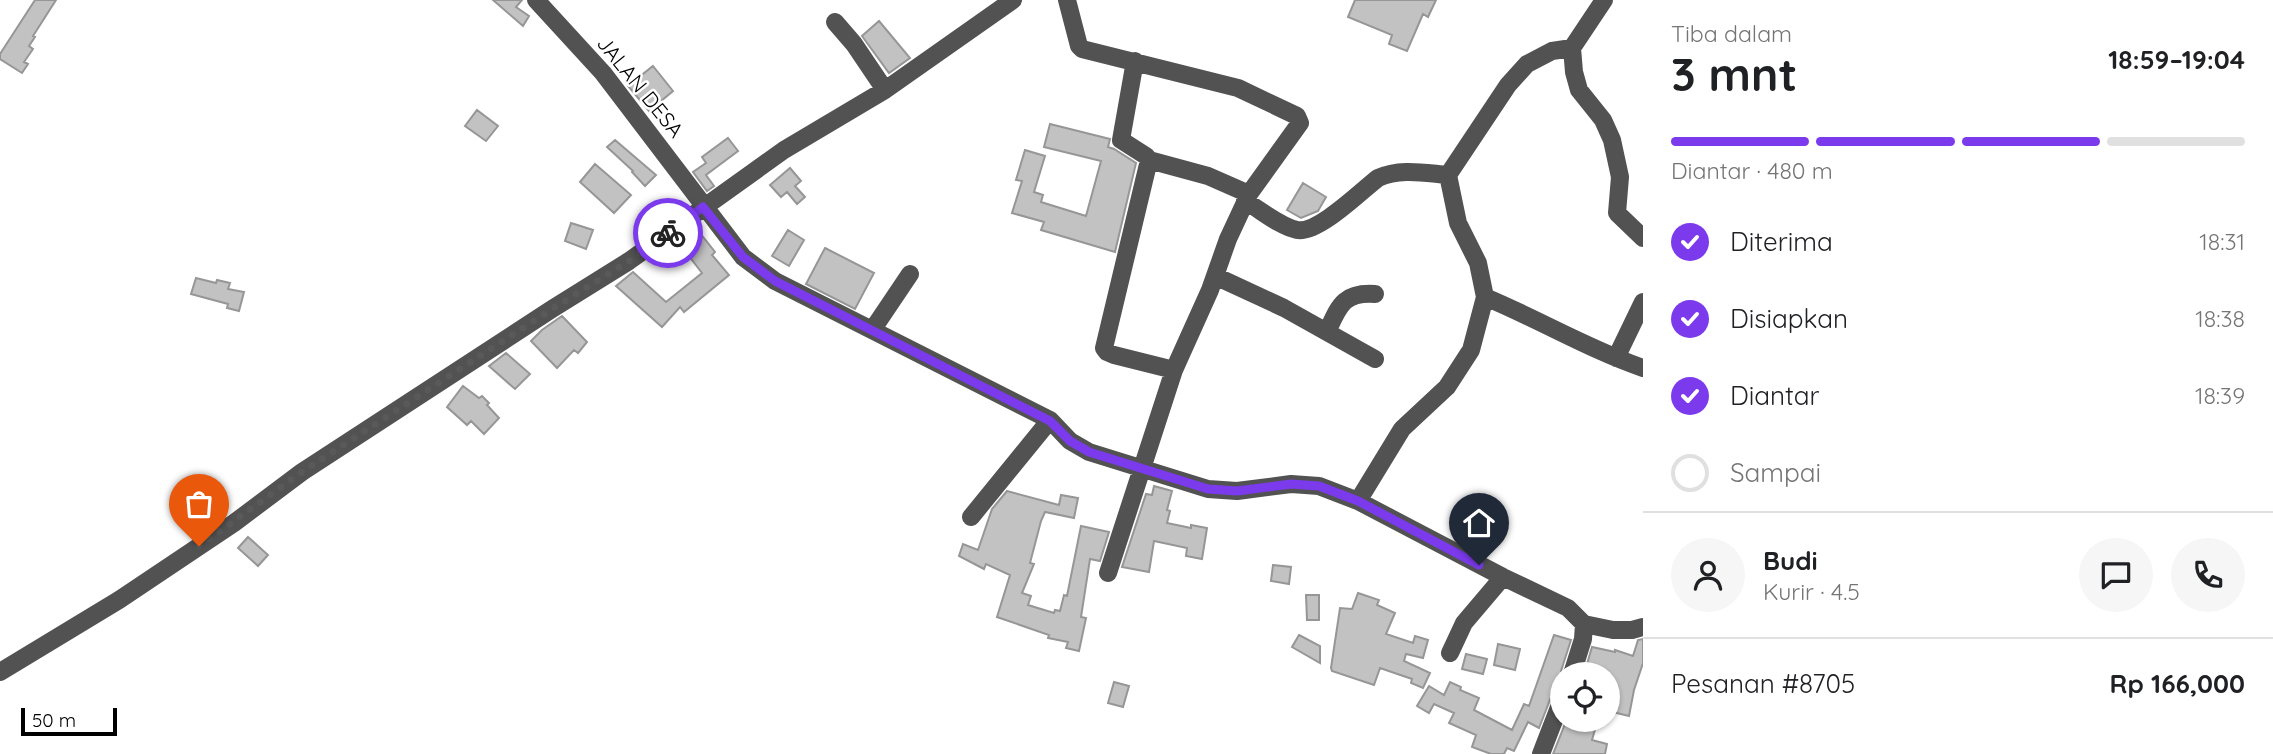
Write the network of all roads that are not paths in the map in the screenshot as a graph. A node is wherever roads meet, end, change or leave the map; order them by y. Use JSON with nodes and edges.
{"nodes":[{"id":1,"x":536,"y":0,"type":"edge"},
{"id":2,"x":1013,"y":0,"type":"edge"},
{"id":3,"x":1067,"y":0,"type":"edge"},
{"id":4,"x":1604,"y":0,"type":"edge"},
{"id":5,"x":835,"y":22,"type":"dead end"},
{"id":6,"x":1572,"y":48,"type":"junction"},
{"id":7,"x":1135,"y":61,"type":"junction"},
{"id":8,"x":885,"y":90,"type":"junction"},
{"id":9,"x":1149,"y":160,"type":"junction"},
{"id":10,"x":1448,"y":175,"type":"junction"},
{"id":11,"x":1247,"y":197,"type":"junction"},
{"id":12,"x":703,"y":207,"type":"junction"},
{"id":13,"x":1643,"y":239,"type":"edge"},
{"id":14,"x":910,"y":274,"type":"dead end"},
{"id":15,"x":1215,"y":276,"type":"junction"},
{"id":16,"x":1375,"y":293,"type":"dead end"},
{"id":17,"x":1485,"y":298,"type":"junction"},
{"id":18,"x":1643,"y":302,"type":"edge"},
{"id":19,"x":873,"y":329,"type":"junction"},
{"id":20,"x":1327,"y":332,"type":"junction"},
{"id":21,"x":1616,"y":358,"type":"junction"},
{"id":22,"x":1375,"y":359,"type":"dead end"},
{"id":23,"x":1643,"y":368,"type":"edge"},
{"id":24,"x":1174,"y":370,"type":"junction"},
{"id":25,"x":1050,"y":421,"type":"junction"},
{"id":26,"x":1141,"y":469,"type":"junction"},
{"id":27,"x":1358,"y":501,"type":"junction"},
{"id":28,"x":971,"y":517,"type":"dead end"},
{"id":29,"x":1108,"y":573,"type":"dead end"},
{"id":30,"x":1503,"y":578,"type":"junction"},
{"id":31,"x":1584,"y":624,"type":"junction"},
{"id":32,"x":1643,"y":627,"type":"edge"},
{"id":33,"x":1450,"y":653,"type":"dead end"},
{"id":34,"x":1576,"y":662,"type":"edge"},
{"id":35,"x":0,"y":673,"type":"edge"},
{"id":36,"x":1550,"y":731,"type":"edge"},
{"id":37,"x":1541,"y":754,"type":"edge"}],
"edges":[{"from":1,"to":12,"type":"street","name":"JALAN DESA"},
{"from":2,"to":8,"type":"street"},
{"from":3,"to":7,"type":"street"},
{"from":4,"to":6,"type":"street"},
{"from":5,"to":8,"type":"street"},
{"from":6,"to":10,"type":"street"},
{"from":6,"to":13,"type":"street"},
{"from":7,"to":9,"type":"street"},
{"from":7,"to":11,"type":"street"},
{"from":8,"to":12,"type":"street"},
{"from":9,"to":11,"type":"street"},
{"from":9,"to":24,"type":"street"},
{"from":10,"to":11,"type":"street"},
{"from":10,"to":17,"type":"street"},
{"from":11,"to":15,"type":"street"},
{"from":12,"to":19,"type":"street","name":"JALAN DESA"},
{"from":12,"to":35,"type":"street"},
{"from":14,"to":19,"type":"street"},
{"from":15,"to":20,"type":"street"},
{"from":15,"to":24,"type":"street"},
{"from":16,"to":20,"type":"street"},
{"from":17,"to":21,"type":"street"},
{"from":17,"to":27,"type":"street"},
{"from":18,"to":21,"type":"street"},
{"from":19,"to":25,"type":"street","name":"JALAN DESA"},
{"from":20,"to":22,"type":"street"},
{"from":21,"to":23,"type":"street"},
{"from":24,"to":26,"type":"street"},
{"from":25,"to":26,"type":"street","name":"JALAN DESA"},
{"from":25,"to":28,"type":"street"},
{"from":26,"to":27,"type":"street","name":"JALAN DESA"},
{"from":26,"to":29,"type":"street"},
{"from":27,"to":30,"type":"street","name":"JALAN DESA"},
{"from":30,"to":31,"type":"street","name":"JALAN DESA"},
{"from":30,"to":33,"type":"street"},
{"from":31,"to":32,"type":"street"},
{"from":31,"to":34,"type":"street"},
{"from":36,"to":37,"type":"street"}]}
